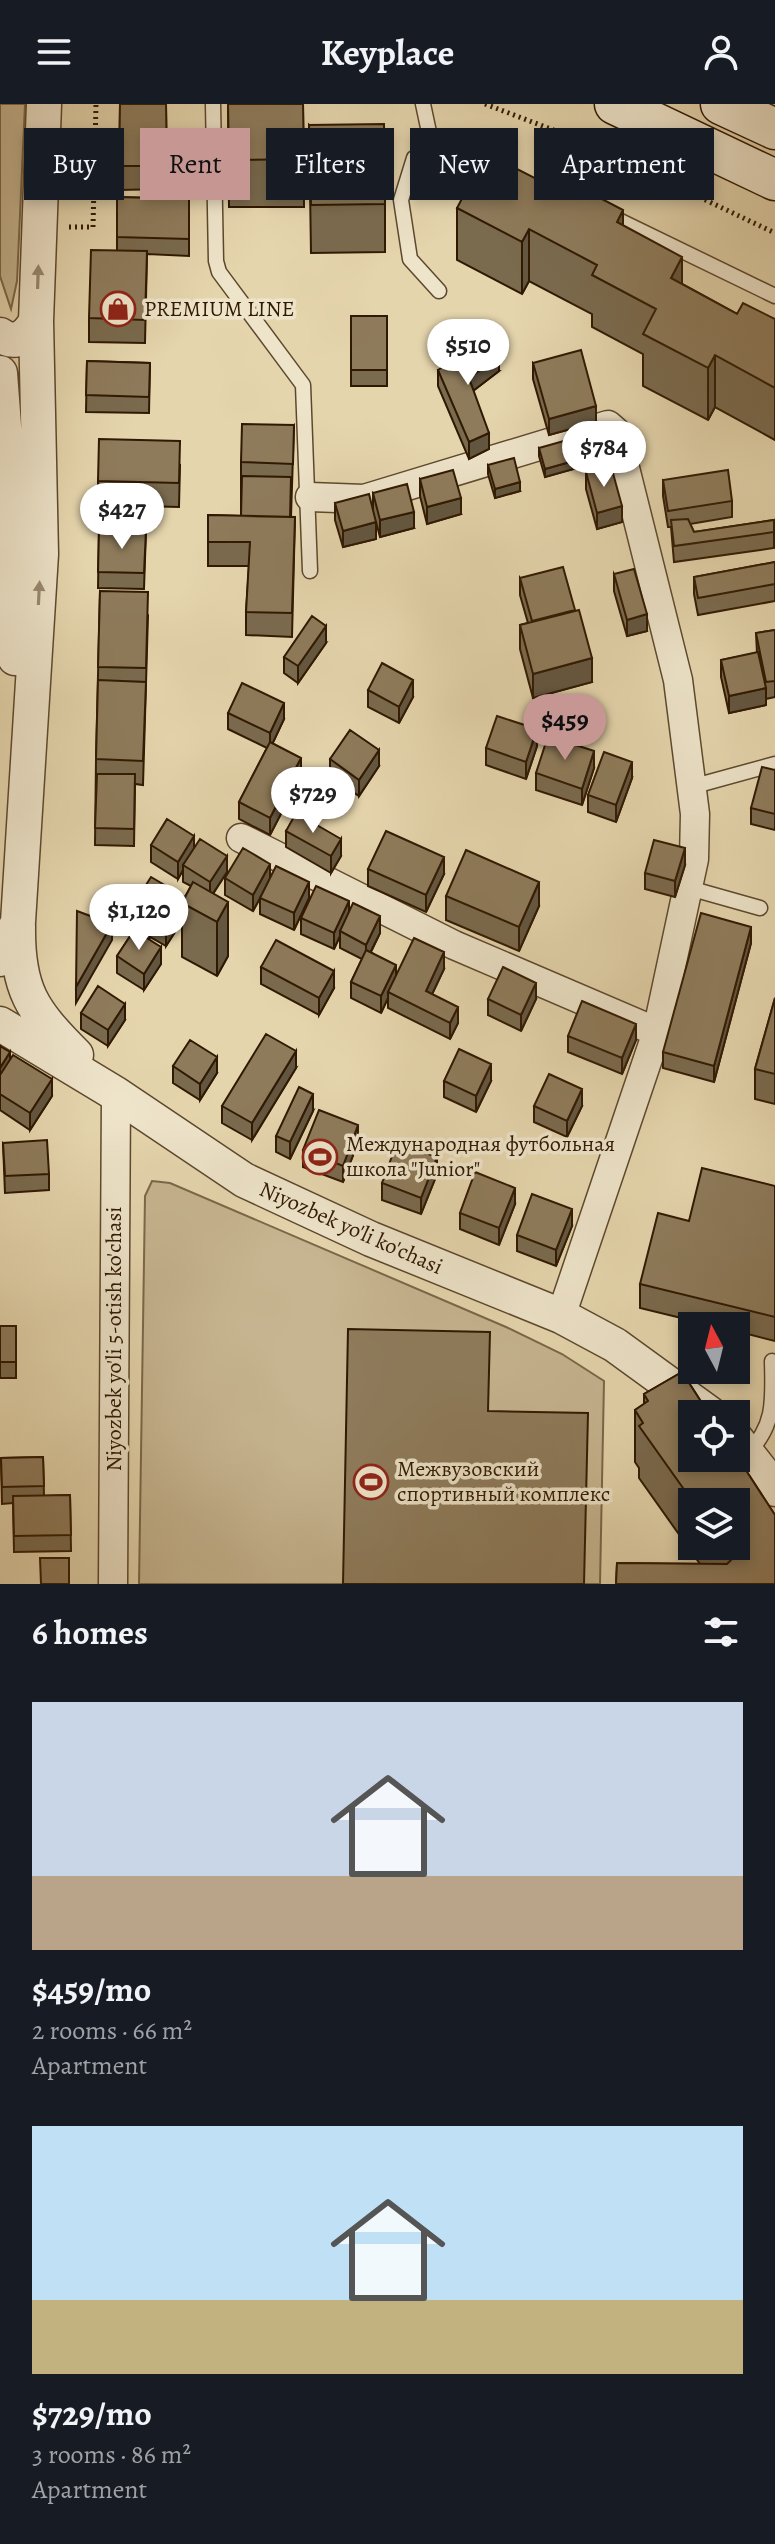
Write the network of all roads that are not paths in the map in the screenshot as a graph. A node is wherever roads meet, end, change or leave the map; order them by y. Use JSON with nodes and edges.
{"nodes":[{"id":1,"x":44,"y":104,"type":"edge"},
{"id":2,"x":213,"y":104,"type":"edge"},
{"id":3,"x":423,"y":104,"type":"edge"},
{"id":4,"x":615,"y":104,"type":"edge"},
{"id":5,"x":721,"y":104,"type":"edge"},
{"id":6,"x":428,"y":128,"type":"edge"},
{"id":7,"x":775,"y":129,"type":"edge"},
{"id":8,"x":410,"y":171,"type":"edge"},
{"id":9,"x":775,"y":180,"type":"edge"},
{"id":10,"x":596,"y":209,"type":"edge"},
{"id":11,"x":439,"y":291,"type":"dead end"},
{"id":12,"x":775,"y":296,"type":"edge"},
{"id":13,"x":36,"y":321,"type":"junction"},
{"id":14,"x":0,"y":335,"type":"edge"},
{"id":15,"x":0,"y":373,"type":"edge"},
{"id":16,"x":310,"y":497,"type":"junction"},
{"id":17,"x":310,"y":571,"type":"dead end"},
{"id":18,"x":775,"y":764,"type":"edge"},
{"id":19,"x":691,"y":787,"type":"junction"},
{"id":20,"x":241,"y":838,"type":"dead end"},
{"id":21,"x":689,"y":888,"type":"junction"},
{"id":22,"x":760,"y":908,"type":"dead end"},
{"id":23,"x":18,"y":922,"type":"junction"},
{"id":24,"x":0,"y":959,"type":"edge"},
{"id":25,"x":0,"y":1024,"type":"edge"},
{"id":26,"x":657,"y":1032,"type":"junction"},
{"id":27,"x":116,"y":1094,"type":"junction"},
{"id":28,"x":561,"y":1316,"type":"junction"},
{"id":29,"x":772,"y":1361,"type":"dead end"},
{"id":30,"x":691,"y":1400,"type":"edge"},
{"id":31,"x":750,"y":1443,"type":"edge"},
{"id":32,"x":750,"y":1456,"type":"edge"},
{"id":33,"x":775,"y":1489,"type":"edge"},
{"id":34,"x":113,"y":1584,"type":"edge"}],
"edges":[{"from":13,"to":1,"type":"street","one_way":true},
{"from":2,"to":16,"type":"lane"},
{"from":3,"to":6,"type":"lane"},
{"from":4,"to":9,"type":"main road"},
{"from":5,"to":7,"type":"main road"},
{"from":8,"to":11,"type":"lane"},
{"from":10,"to":12,"type":"lane"},
{"from":13,"to":14,"type":"street"},
{"from":23,"to":13,"type":"street","one_way":true},
{"from":15,"to":23,"type":"street"},
{"from":16,"to":17,"type":"lane"},
{"from":16,"to":19,"type":"street"},
{"from":18,"to":19,"type":"lane"},
{"from":19,"to":21,"type":"street"},
{"from":20,"to":26,"type":"street"},
{"from":21,"to":22,"type":"lane"},
{"from":21,"to":26,"type":"street"},
{"from":23,"to":24,"type":"street"},
{"from":23,"to":27,"type":"street"},
{"from":25,"to":27,"type":"street","name":"Niyozbek yo'li ko'chasi"},
{"from":26,"to":28,"type":"street"},
{"from":27,"to":28,"type":"street","name":"Niyozbek yo'li ko'chasi"},
{"from":27,"to":34,"type":"street","name":"Niyozbek yo'li 5-otish ko'chasi"},
{"from":28,"to":30,"type":"street","name":"Niyozbek yo'li ko'chasi"},
{"from":29,"to":31,"type":"lane"},
{"from":32,"to":33,"type":"street"}]}
